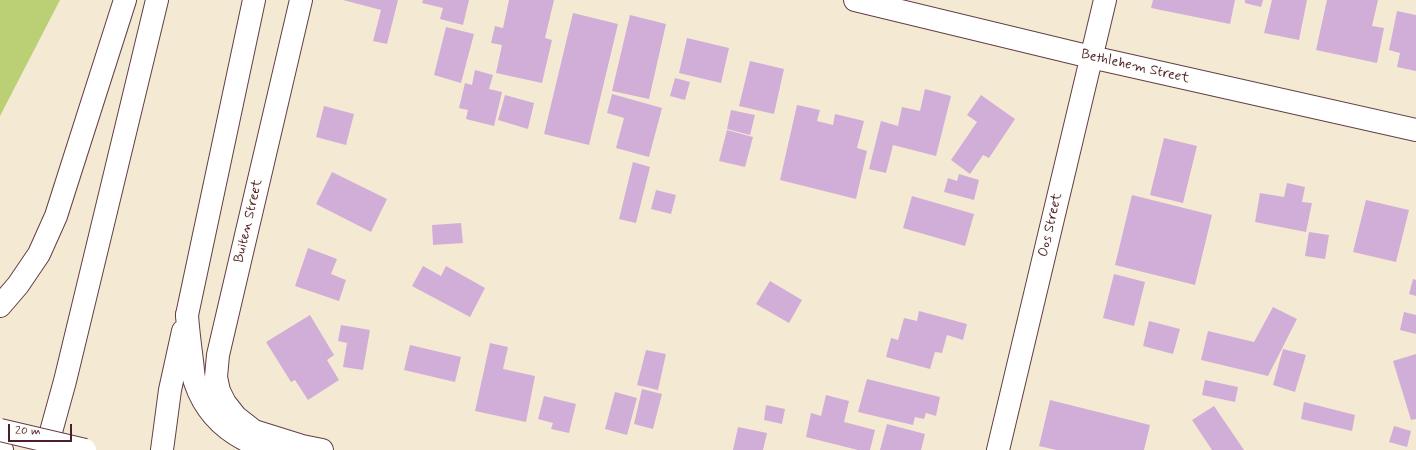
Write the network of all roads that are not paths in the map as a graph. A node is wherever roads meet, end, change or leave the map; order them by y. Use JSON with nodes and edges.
{"nodes":[{"id":1,"x":125,"y":0,"type":"edge"},
{"id":2,"x":157,"y":0,"type":"edge"},
{"id":3,"x":254,"y":0,"type":"edge"},
{"id":4,"x":302,"y":0,"type":"edge"},
{"id":5,"x":855,"y":0,"type":"edge"},
{"id":6,"x":1105,"y":0,"type":"edge"},
{"id":7,"x":1091,"y":57,"type":"junction"},
{"id":8,"x":1416,"y":130,"type":"edge"},
{"id":9,"x":0,"y":306,"type":"edge"},
{"id":10,"x":187,"y":314,"type":"junction"},
{"id":11,"x":0,"y":430,"type":"edge"},
{"id":12,"x":46,"y":450,"type":"edge"},
{"id":13,"x":85,"y":450,"type":"edge"},
{"id":14,"x":162,"y":450,"type":"edge"},
{"id":15,"x":270,"y":450,"type":"edge"},
{"id":16,"x":322,"y":450,"type":"edge"},
{"id":17,"x":998,"y":450,"type":"edge"}],
"edges":[{"from":1,"to":9,"type":"street"},
{"from":2,"to":12,"type":"street"},
{"from":3,"to":10,"type":"street"},
{"from":4,"to":16,"type":"street","name":"Buiten Street"},
{"from":5,"to":7,"type":"street","name":"Bethlehem Street"},
{"from":6,"to":7,"type":"street","name":"Oos Street"},
{"from":7,"to":8,"type":"street","name":"Bethlehem Street"},
{"from":7,"to":17,"type":"street","name":"Oos Street"},
{"from":10,"to":14,"type":"street"},
{"from":10,"to":15,"type":"street"},
{"from":11,"to":13,"type":"street","bridge":true}]}
